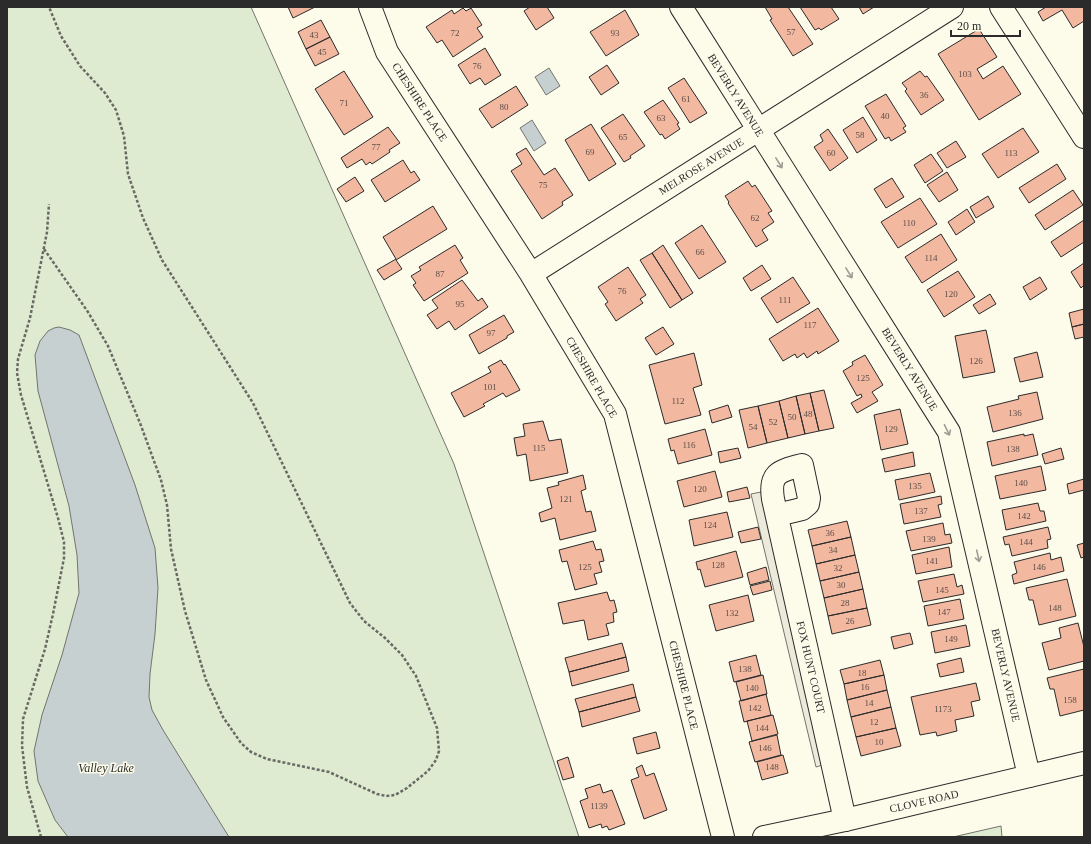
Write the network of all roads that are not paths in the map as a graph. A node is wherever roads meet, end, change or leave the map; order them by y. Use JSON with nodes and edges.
{"nodes":[{"id":1,"x":370,"y":7,"type":"edge"},
{"id":2,"x":681,"y":7,"type":"edge"},
{"id":3,"x":952,"y":7,"type":"edge"},
{"id":4,"x":1001,"y":7,"type":"edge"},
{"id":5,"x":758,"y":130,"type":"junction"},
{"id":6,"x":1084,"y":138,"type":"edge"},
{"id":7,"x":531,"y":274,"type":"junction"},
{"id":8,"x":777,"y":514,"type":"dead end"},
{"id":9,"x":1084,"y":763,"type":"edge"},
{"id":10,"x":1029,"y":776,"type":"junction"},
{"id":11,"x":845,"y":820,"type":"junction"},
{"id":12,"x":723,"y":837,"type":"edge"},
{"id":13,"x":764,"y":837,"type":"edge"}],
"edges":[{"from":1,"to":7,"type":"street","name":"CHESHIRE PLACE"},
{"from":2,"to":5,"type":"street","name":"BEVERLY AVENUE"},
{"from":3,"to":5,"type":"street","name":"MELROSE AVENUE"},
{"from":4,"to":6,"type":"street"},
{"from":5,"to":7,"type":"street","name":"MELROSE AVENUE"},
{"from":5,"to":10,"type":"street","name":"BEVERLY AVENUE","one_way":true},
{"from":7,"to":12,"type":"street","name":"CHESHIRE PLACE"},
{"from":8,"to":11,"type":"street","name":"FOX HUNT COURT"},
{"from":9,"to":10,"type":"street","name":"CLOVE ROAD"},
{"from":10,"to":11,"type":"street","name":"CLOVE ROAD"},
{"from":11,"to":13,"type":"street","name":"CLOVE ROAD"}]}
